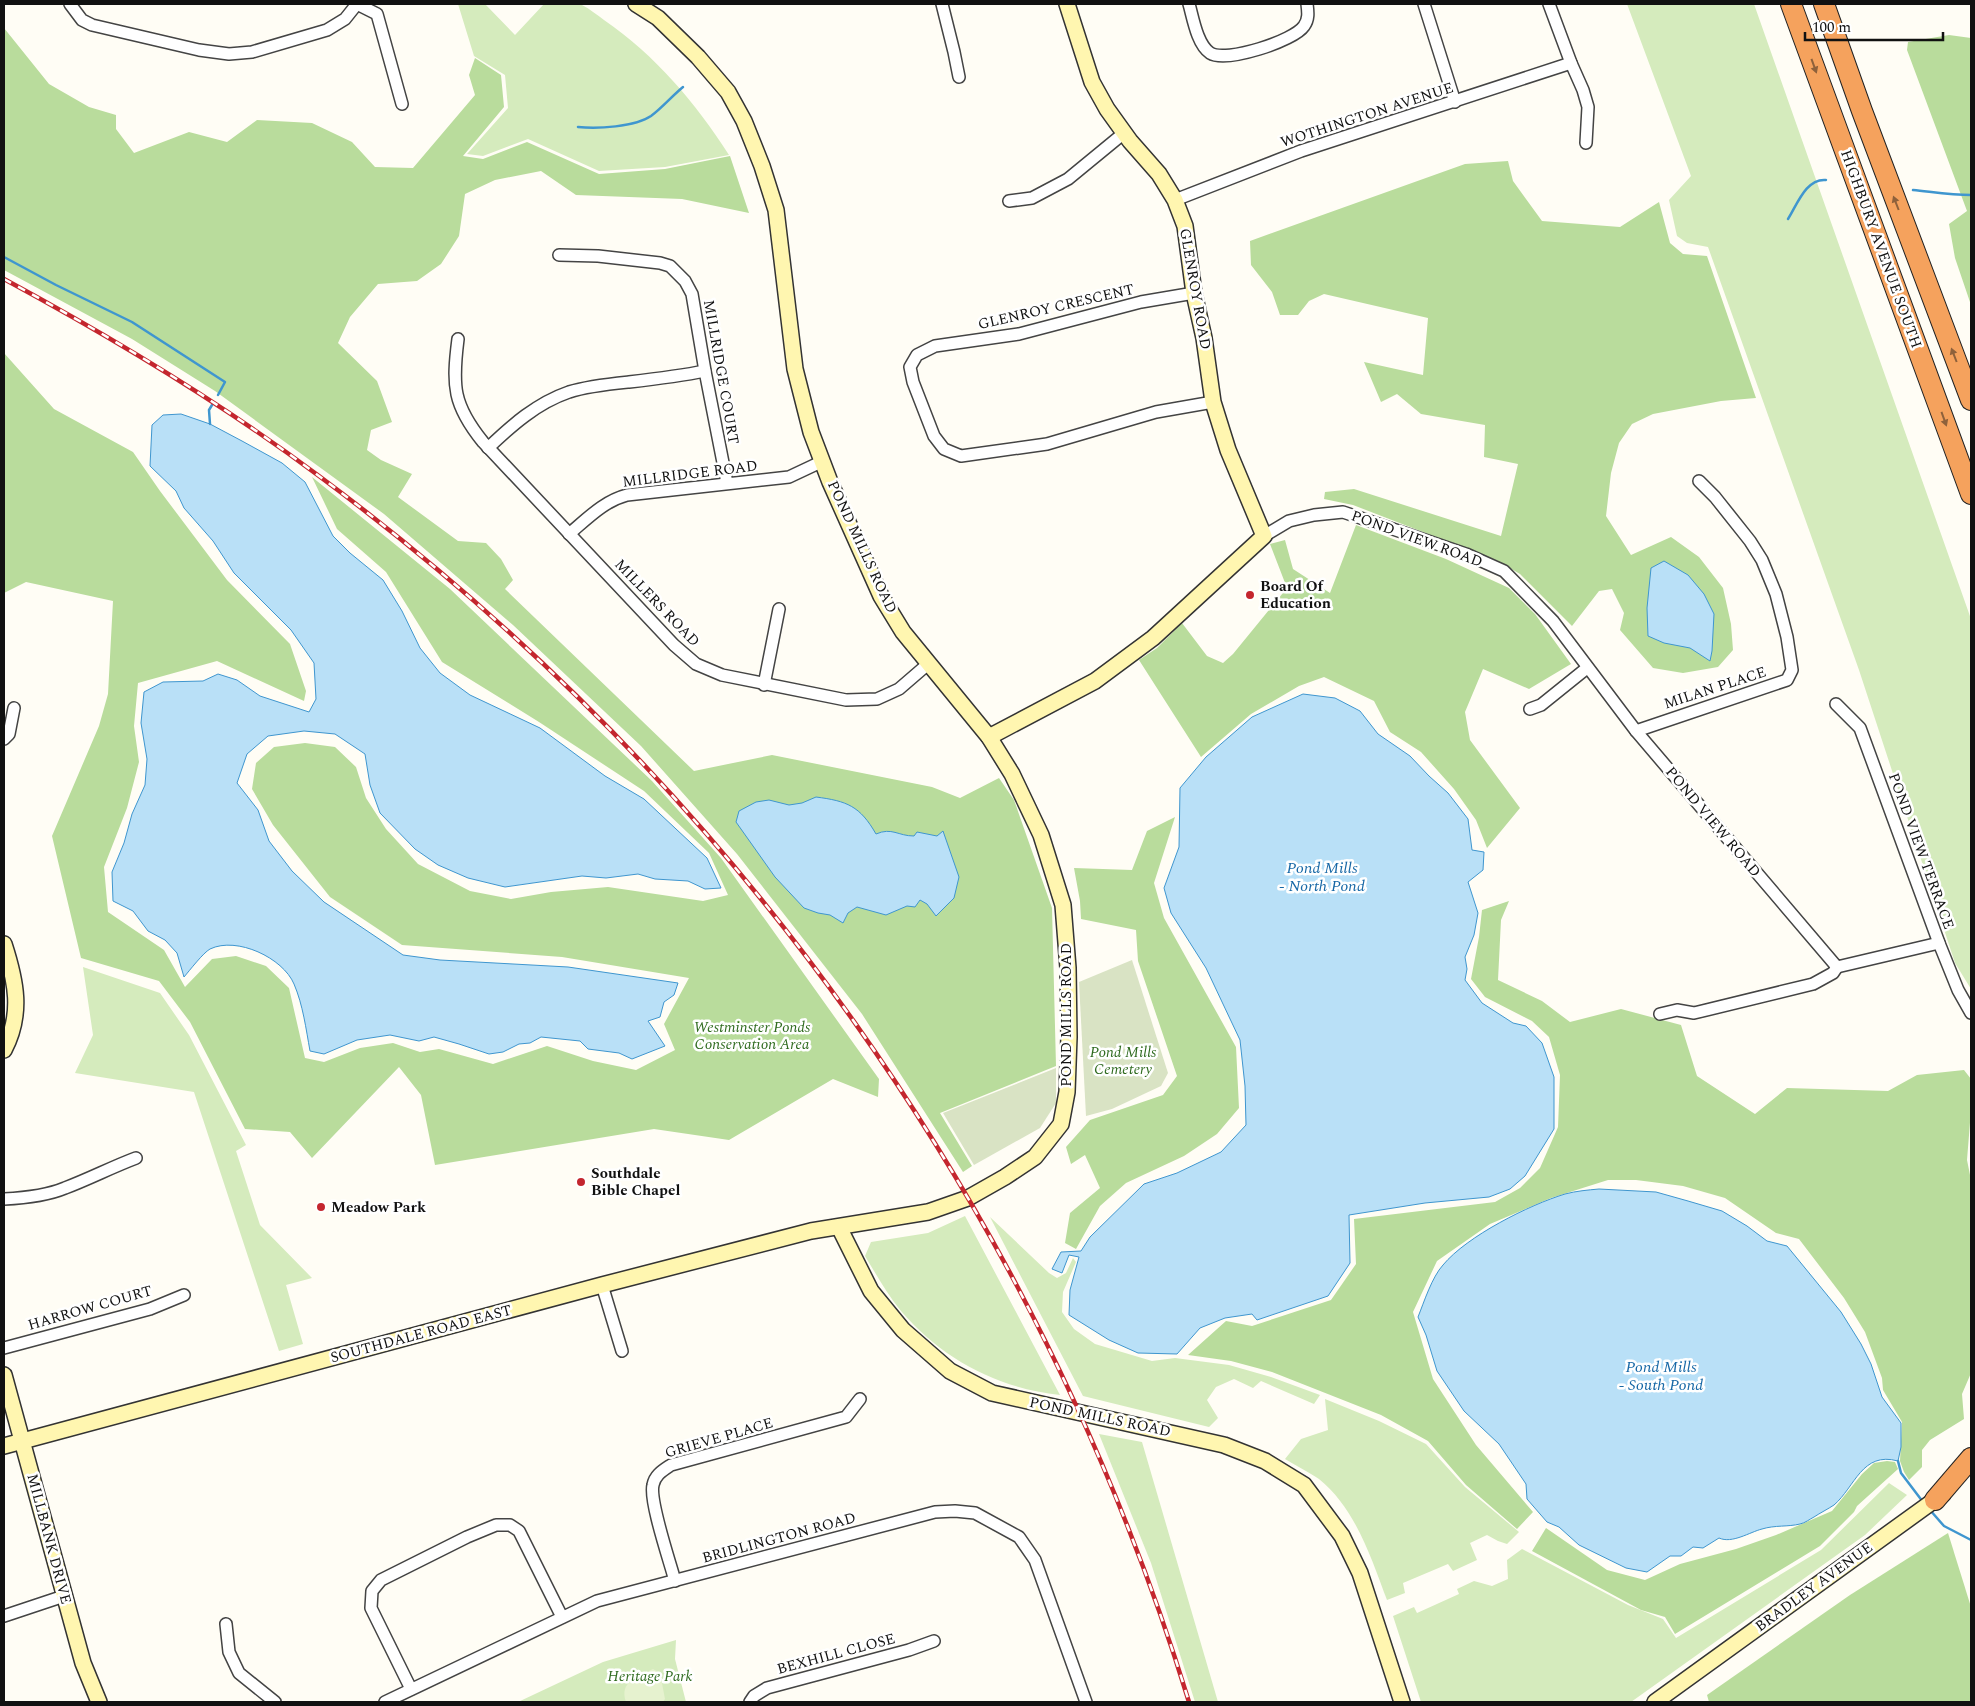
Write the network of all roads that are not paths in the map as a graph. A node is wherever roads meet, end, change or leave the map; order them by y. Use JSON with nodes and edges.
{"nodes":[{"id":1,"x":70,"y":4,"type":"edge"},
{"id":2,"x":357,"y":4,"type":"edge"},
{"id":3,"x":636,"y":4,"type":"edge"},
{"id":4,"x":942,"y":4,"type":"edge"},
{"id":5,"x":1067,"y":4,"type":"edge"},
{"id":6,"x":1189,"y":4,"type":"edge"},
{"id":7,"x":1307,"y":4,"type":"edge"},
{"id":8,"x":1424,"y":4,"type":"edge"},
{"id":9,"x":1549,"y":4,"type":"edge"},
{"id":10,"x":1791,"y":4,"type":"edge"},
{"id":11,"x":1824,"y":4,"type":"edge"},
{"id":12,"x":1571,"y":63,"type":"junction"},
{"id":13,"x":958,"y":77,"type":"dead end"},
{"id":14,"x":1455,"y":102,"type":"junction"},
{"id":15,"x":402,"y":104,"type":"dead end"},
{"id":16,"x":1124,"y":133,"type":"junction"},
{"id":17,"x":1586,"y":143,"type":"dead end"},
{"id":18,"x":1175,"y":200,"type":"junction"},
{"id":19,"x":1009,"y":201,"type":"dead end"},
{"id":20,"x":559,"y":254,"type":"dead end"},
{"id":21,"x":1194,"y":293,"type":"junction"},
{"id":22,"x":458,"y":339,"type":"dead end"},
{"id":23,"x":705,"y":372,"type":"junction"},
{"id":24,"x":1971,"y":400,"type":"edge"},
{"id":25,"x":1212,"y":402,"type":"junction"},
{"id":26,"x":488,"y":448,"type":"junction"},
{"id":27,"x":823,"y":461,"type":"junction"},
{"id":28,"x":1699,"y":481,"type":"dead end"},
{"id":29,"x":727,"y":483,"type":"junction"},
{"id":30,"x":1971,"y":494,"type":"edge"},
{"id":31,"x":569,"y":534,"type":"junction"},
{"id":32,"x":1264,"y":536,"type":"junction"},
{"id":33,"x":779,"y":609,"type":"dead end"},
{"id":34,"x":928,"y":664,"type":"junction"},
{"id":35,"x":1587,"y":668,"type":"junction"},
{"id":36,"x":764,"y":684,"type":"junction"},
{"id":37,"x":1836,"y":704,"type":"dead end"},
{"id":38,"x":14,"y":708,"type":"dead end"},
{"id":39,"x":1530,"y":708,"type":"dead end"},
{"id":40,"x":1636,"y":731,"type":"junction"},
{"id":41,"x":989,"y":737,"type":"junction"},
{"id":42,"x":4,"y":739,"type":"edge"},
{"id":43,"x":1939,"y":943,"type":"junction"},
{"id":44,"x":4,"y":944,"type":"edge"},
{"id":45,"x":1837,"y":967,"type":"junction"},
{"id":46,"x":1971,"y":1013,"type":"edge"},
{"id":47,"x":1660,"y":1014,"type":"dead end"},
{"id":48,"x":4,"y":1050,"type":"edge"},
{"id":49,"x":136,"y":1158,"type":"dead end"},
{"id":50,"x":4,"y":1198,"type":"edge"},
{"id":51,"x":839,"y":1227,"type":"junction"},
{"id":52,"x":602,"y":1285,"type":"junction"},
{"id":53,"x":184,"y":1295,"type":"dead end"},
{"id":54,"x":4,"y":1348,"type":"edge"},
{"id":55,"x":622,"y":1351,"type":"dead end"},
{"id":56,"x":4,"y":1375,"type":"edge"},
{"id":57,"x":860,"y":1399,"type":"dead end"},
{"id":58,"x":22,"y":1442,"type":"junction"},
{"id":59,"x":4,"y":1446,"type":"edge"},
{"id":60,"x":1971,"y":1458,"type":"edge"},
{"id":61,"x":1971,"y":1472,"type":"edge"},
{"id":62,"x":1935,"y":1500,"type":"junction"},
{"id":63,"x":675,"y":1581,"type":"junction"},
{"id":64,"x":64,"y":1596,"type":"junction"},
{"id":65,"x":4,"y":1616,"type":"edge"},
{"id":66,"x":562,"y":1617,"type":"junction"},
{"id":67,"x":226,"y":1624,"type":"dead end"},
{"id":68,"x":934,"y":1641,"type":"dead end"},
{"id":69,"x":411,"y":1689,"type":"junction"},
{"id":70,"x":99,"y":1702,"type":"edge"},
{"id":71,"x":275,"y":1702,"type":"edge"},
{"id":72,"x":385,"y":1702,"type":"edge"},
{"id":73,"x":750,"y":1702,"type":"edge"},
{"id":74,"x":1086,"y":1702,"type":"edge"},
{"id":75,"x":1402,"y":1702,"type":"edge"},
{"id":76,"x":1655,"y":1702,"type":"edge"}],
"edges":[{"from":1,"to":2,"type":"street"},
{"from":2,"to":15,"type":"street"},
{"from":3,"to":27,"type":"main road","name":"POND MILLS ROAD"},
{"from":4,"to":13,"type":"street"},
{"from":5,"to":16,"type":"main road","name":"GLENROY ROAD"},
{"from":6,"to":7,"type":"street"},
{"from":8,"to":14,"type":"street"},
{"from":9,"to":12,"type":"street"},
{"from":10,"to":30,"type":"highway","name":"HIGHBURY AVENUE SOUTH","one_way":true},
{"from":24,"to":11,"type":"highway","name":"HIGHBURY AVENUE SOUTH","one_way":true},
{"from":12,"to":14,"type":"street","name":"WOTHINGTON AVENUE"},
{"from":12,"to":17,"type":"street"},
{"from":14,"to":18,"type":"street","name":"WOTHINGTON AVENUE"},
{"from":16,"to":18,"type":"main road","name":"GLENROY ROAD"},
{"from":16,"to":19,"type":"street"},
{"from":18,"to":21,"type":"main road","name":"GLENROY ROAD"},
{"from":20,"to":23,"type":"street","name":"MILLRIDGE COURT"},
{"from":21,"to":25,"type":"main road","name":"GLENROY ROAD"},
{"from":21,"to":25,"type":"street","name":"GLENROY CRESCENT"},
{"from":22,"to":26,"type":"street","name":"MILLERS ROAD"},
{"from":23,"to":26,"type":"street"},
{"from":23,"to":29,"type":"street","name":"MILLRIDGE COURT"},
{"from":25,"to":32,"type":"main road","name":"GLENROY ROAD"},
{"from":26,"to":31,"type":"street","name":"MILLERS ROAD"},
{"from":27,"to":29,"type":"street","name":"MILLRIDGE ROAD"},
{"from":27,"to":34,"type":"main road","name":"POND MILLS ROAD"},
{"from":28,"to":40,"type":"street","name":"MILAN PLACE"},
{"from":29,"to":31,"type":"street","name":"MILLRIDGE ROAD"},
{"from":31,"to":36,"type":"street","name":"MILLERS ROAD"},
{"from":32,"to":35,"type":"street","name":"POND VIEW ROAD"},
{"from":32,"to":41,"type":"main road","name":"POND VIEW ROAD"},
{"from":33,"to":36,"type":"street"},
{"from":34,"to":36,"type":"street","name":"MILLERS ROAD"},
{"from":34,"to":41,"type":"main road","name":"POND MILLS ROAD"},
{"from":35,"to":39,"type":"street"},
{"from":35,"to":40,"type":"street","name":"POND VIEW ROAD"},
{"from":37,"to":43,"type":"street","name":"POND VIEW TERRACE"},
{"from":38,"to":42,"type":"street"},
{"from":40,"to":45,"type":"street","name":"POND VIEW ROAD"},
{"from":41,"to":51,"type":"main road","name":"POND MILLS ROAD"},
{"from":43,"to":45,"type":"street"},
{"from":43,"to":46,"type":"street","name":"POND VIEW TERRACE"},
{"from":44,"to":48,"type":"main road"},
{"from":45,"to":47,"type":"street"},
{"from":49,"to":50,"type":"street"},
{"from":51,"to":52,"type":"main road","name":"SOUTHDALE ROAD EAST"},
{"from":51,"to":75,"type":"main road","name":"POND MILLS ROAD"},
{"from":52,"to":55,"type":"street"},
{"from":52,"to":58,"type":"main road","name":"SOUTHDALE ROAD EAST"},
{"from":53,"to":54,"type":"street","name":"HARROW COURT"},
{"from":56,"to":58,"type":"main road","name":"MILLBANK DRIVE"},
{"from":57,"to":63,"type":"street","name":"GRIEVE PLACE"},
{"from":58,"to":59,"type":"main road","name":"SOUTHDALE ROAD EAST"},
{"from":58,"to":64,"type":"main road","name":"MILLBANK DRIVE"},
{"from":60,"to":62,"type":"highway"},
{"from":61,"to":62,"type":"main road","name":"BRADLEY AVENUE"},
{"from":62,"to":76,"type":"main road","name":"BRADLEY AVENUE"},
{"from":63,"to":66,"type":"street","name":"BRIDLINGTON ROAD"},
{"from":63,"to":74,"type":"street","name":"BRIDLINGTON ROAD"},
{"from":64,"to":65,"type":"street"},
{"from":64,"to":70,"type":"main road","name":"MILLBANK DRIVE"},
{"from":66,"to":69,"type":"street","name":"BRIDLINGTON ROAD"},
{"from":66,"to":69,"type":"street"},
{"from":67,"to":71,"type":"street"},
{"from":68,"to":73,"type":"street","name":"BEXHILL CLOSE"},
{"from":69,"to":72,"type":"street","name":"BRIDLINGTON ROAD"}]}
